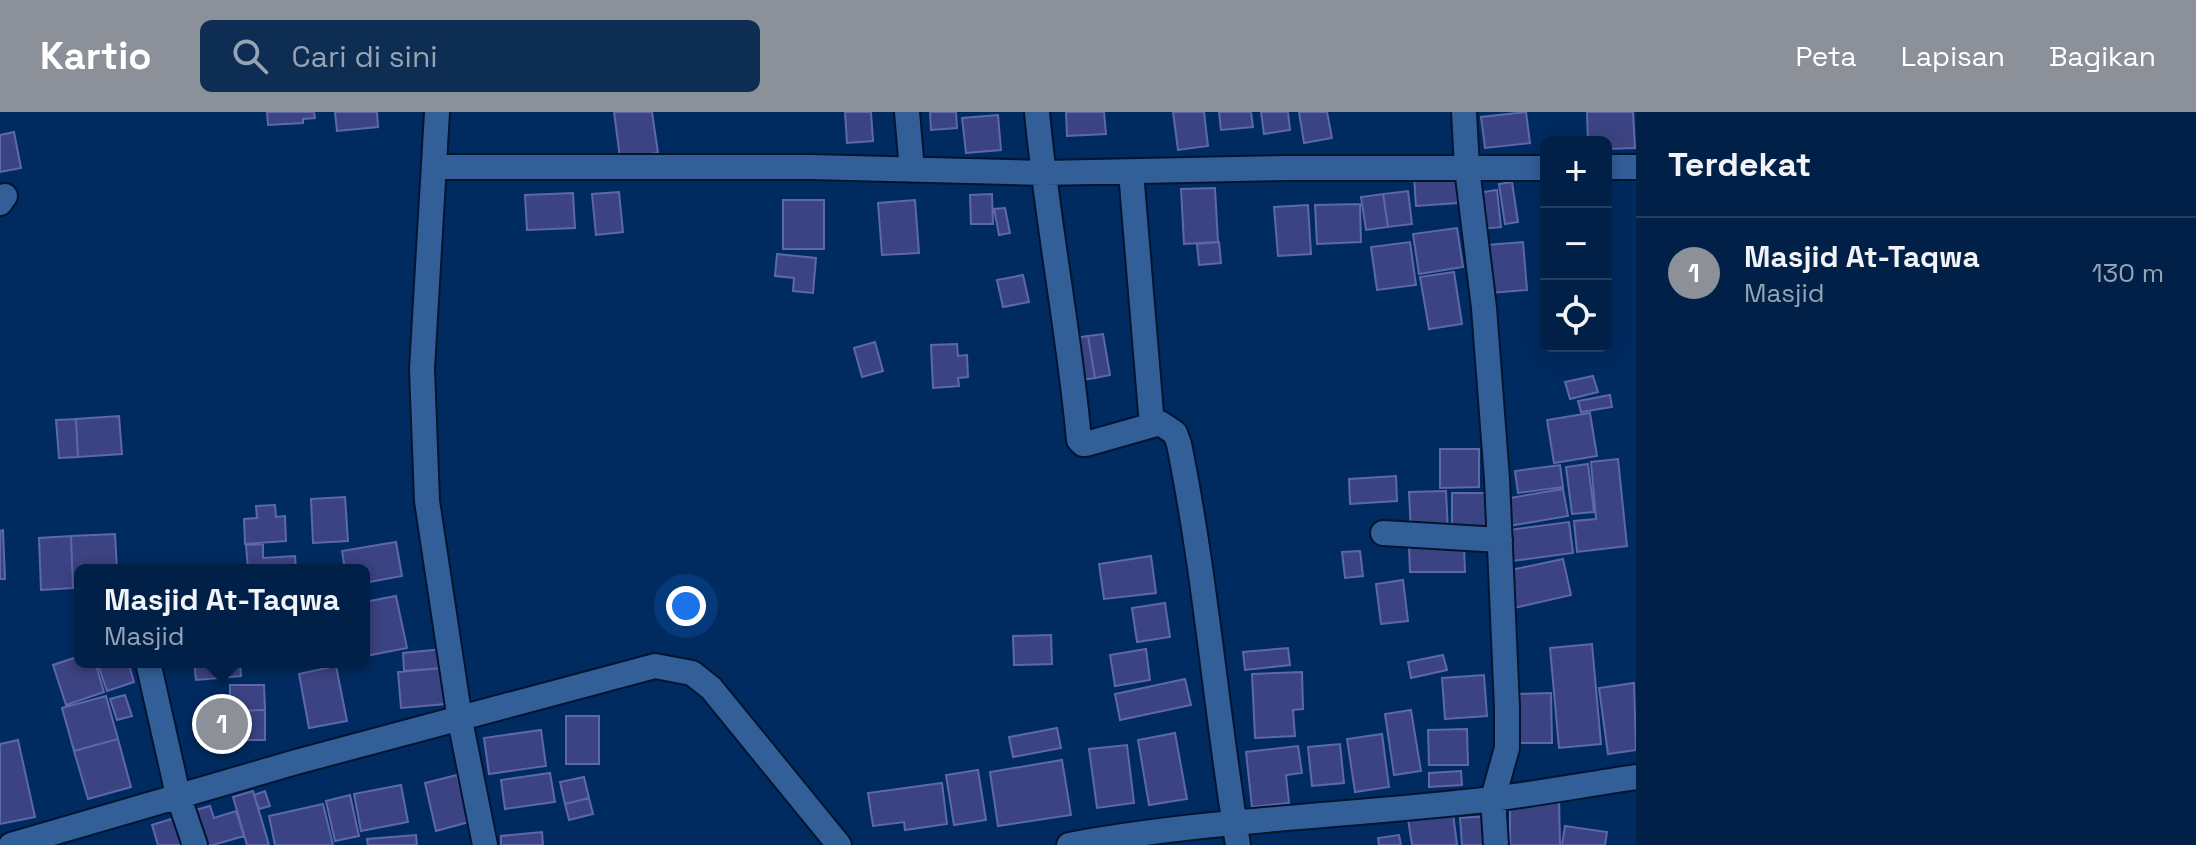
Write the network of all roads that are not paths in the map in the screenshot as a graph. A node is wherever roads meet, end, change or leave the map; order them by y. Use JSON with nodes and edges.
{"nodes":[{"id":1,"x":437,"y":112,"type":"edge"},
{"id":2,"x":907,"y":112,"type":"edge"},
{"id":3,"x":1037,"y":112,"type":"edge"},
{"id":4,"x":1464,"y":112,"type":"edge"},
{"id":5,"x":435,"y":167,"type":"junction"},
{"id":6,"x":1612,"y":167,"type":"edge"},
{"id":7,"x":1636,"y":167,"type":"edge"},
{"id":8,"x":1467,"y":168,"type":"junction"},
{"id":9,"x":1540,"y":168,"type":"edge"},
{"id":10,"x":912,"y":170,"type":"junction"},
{"id":11,"x":1131,"y":172,"type":"junction"},
{"id":12,"x":1043,"y":173,"type":"junction"},
{"id":13,"x":1152,"y":425,"type":"junction"},
{"id":14,"x":1383,"y":533,"type":"dead end"},
{"id":15,"x":1500,"y":540,"type":"junction"},
{"id":16,"x":149,"y":668,"type":"edge"},
{"id":17,"x":460,"y":720,"type":"junction"},
{"id":18,"x":1636,"y":777,"type":"edge"},
{"id":19,"x":178,"y":795,"type":"junction"},
{"id":20,"x":1493,"y":798,"type":"junction"},
{"id":21,"x":1236,"y":834,"type":"edge"},
{"id":22,"x":19,"y":844,"type":"edge"},
{"id":23,"x":195,"y":845,"type":"edge"},
{"id":24,"x":485,"y":845,"type":"edge"},
{"id":25,"x":839,"y":845,"type":"edge"},
{"id":26,"x":1069,"y":845,"type":"edge"},
{"id":27,"x":1496,"y":845,"type":"edge"}],
"edges":[{"from":1,"to":5,"type":"street"},
{"from":2,"to":10,"type":"street"},
{"from":3,"to":12,"type":"street"},
{"from":4,"to":8,"type":"street"},
{"from":5,"to":10,"type":"street"},
{"from":5,"to":17,"type":"street"},
{"from":6,"to":7,"type":"street"},
{"from":8,"to":9,"type":"street"},
{"from":8,"to":11,"type":"street"},
{"from":8,"to":15,"type":"street"},
{"from":10,"to":12,"type":"street"},
{"from":11,"to":12,"type":"street"},
{"from":11,"to":13,"type":"street"},
{"from":12,"to":13,"type":"street"},
{"from":13,"to":21,"type":"street"},
{"from":14,"to":15,"type":"street"},
{"from":15,"to":20,"type":"street"},
{"from":16,"to":19,"type":"street"},
{"from":17,"to":19,"type":"street"},
{"from":17,"to":24,"type":"street"},
{"from":17,"to":25,"type":"street"},
{"from":18,"to":20,"type":"street"},
{"from":19,"to":22,"type":"street"},
{"from":19,"to":23,"type":"street"},
{"from":20,"to":21,"type":"street"},
{"from":20,"to":27,"type":"street"},
{"from":21,"to":26,"type":"street"}]}
